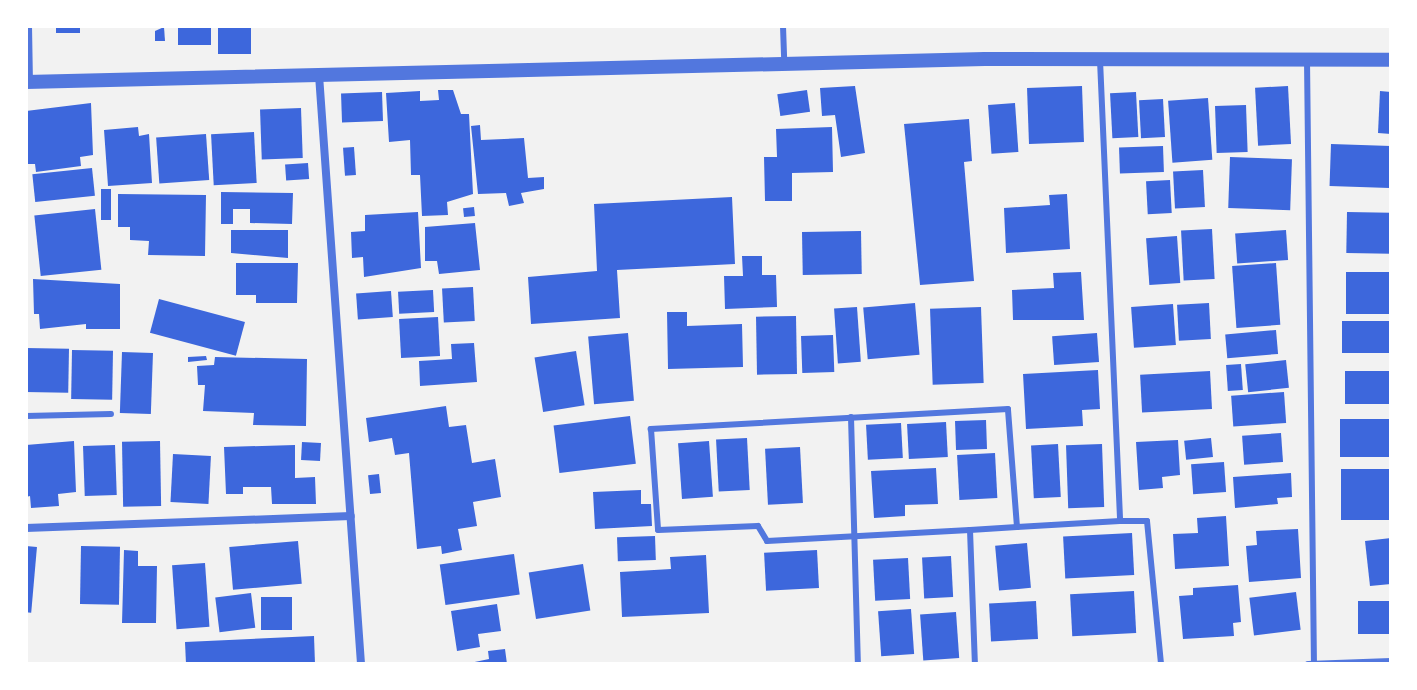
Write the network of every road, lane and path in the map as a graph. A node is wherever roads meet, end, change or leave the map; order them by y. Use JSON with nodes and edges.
{"nodes":[{"id":1,"x":29,"y":26,"type":"edge"},
{"id":2,"x":783,"y":26,"type":"edge"},
{"id":3,"x":1307,"y":57,"type":"junction"},
{"id":4,"x":1100,"y":58,"type":"junction"},
{"id":5,"x":1391,"y":60,"type":"edge"},
{"id":6,"x":784,"y":66,"type":"junction"},
{"id":7,"x":319,"y":75,"type":"junction"},
{"id":8,"x":28,"y":82,"type":"edge"},
{"id":9,"x":111,"y":414,"type":"dead end"},
{"id":10,"x":26,"y":416,"type":"edge"},
{"id":11,"x":851,"y":417,"type":"junction"},
{"id":12,"x":351,"y":516,"type":"junction"},
{"id":13,"x":1120,"y":521,"type":"junction"},
{"id":14,"x":1017,"y":527,"type":"junction"},
{"id":15,"x":26,"y":528,"type":"edge"},
{"id":16,"x":970,"y":530,"type":"junction"},
{"id":17,"x":854,"y":537,"type":"junction"},
{"id":18,"x":1391,"y":661,"type":"edge"},
{"id":19,"x":361,"y":664,"type":"edge"},
{"id":20,"x":858,"y":664,"type":"edge"},
{"id":21,"x":975,"y":664,"type":"edge"},
{"id":22,"x":1161,"y":664,"type":"edge"},
{"id":23,"x":1308,"y":664,"type":"edge"},
{"id":24,"x":1314,"y":664,"type":"edge"}],
"edges":[{"from":1,"to":8,"type":"lane"},
{"from":2,"to":6,"type":"lane"},
{"from":3,"to":4,"type":"street"},
{"from":3,"to":5,"type":"street"},
{"from":3,"to":24,"type":"lane"},
{"from":4,"to":6,"type":"street"},
{"from":4,"to":13,"type":"lane"},
{"from":6,"to":7,"type":"street"},
{"from":7,"to":8,"type":"street"},
{"from":7,"to":12,"type":"street"},
{"from":9,"to":10,"type":"lane"},
{"from":11,"to":14,"type":"lane"},
{"from":11,"to":17,"type":"lane"},
{"from":11,"to":17,"type":"lane"},
{"from":12,"to":15,"type":"street"},
{"from":12,"to":19,"type":"street"},
{"from":13,"to":14,"type":"lane"},
{"from":13,"to":22,"type":"lane"},
{"from":14,"to":16,"type":"lane"},
{"from":16,"to":17,"type":"lane"},
{"from":16,"to":21,"type":"lane"},
{"from":17,"to":20,"type":"lane"},
{"from":18,"to":24,"type":"lane"},
{"from":23,"to":24,"type":"lane"}]}
